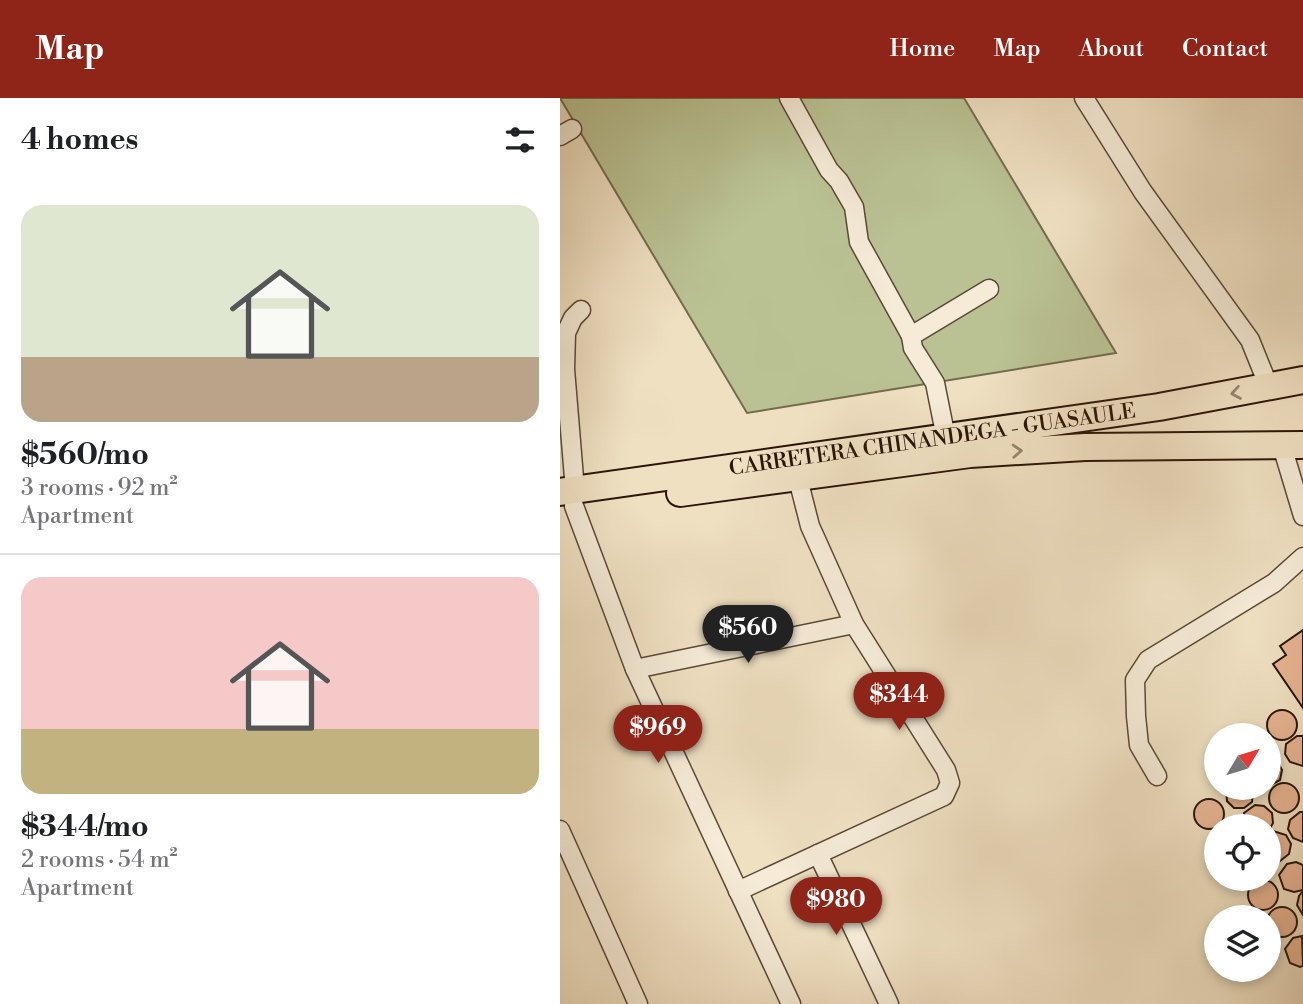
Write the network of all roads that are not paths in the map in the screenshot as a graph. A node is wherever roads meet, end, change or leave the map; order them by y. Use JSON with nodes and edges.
{"nodes":[{"id":1,"x":789,"y":98,"type":"edge"},
{"id":2,"x":1084,"y":98,"type":"edge"},
{"id":3,"x":989,"y":289,"type":"dead end"},
{"id":4,"x":582,"y":310,"type":"dead end"},
{"id":5,"x":911,"y":336,"type":"junction"},
{"id":6,"x":1303,"y":380,"type":"edge"},
{"id":7,"x":1269,"y":387,"type":"junction"},
{"id":8,"x":946,"y":438,"type":"junction"},
{"id":9,"x":1292,"y":445,"type":"edge"},
{"id":10,"x":798,"y":479,"type":"junction"},
{"id":11,"x":567,"y":499,"type":"edge"},
{"id":12,"x":1303,"y":516,"type":"edge"},
{"id":13,"x":1303,"y":557,"type":"edge"},
{"id":14,"x":854,"y":624,"type":"junction"},
{"id":15,"x":635,"y":669,"type":"junction"},
{"id":16,"x":1157,"y":776,"type":"dead end"},
{"id":17,"x":560,"y":830,"type":"edge"},
{"id":18,"x":818,"y":854,"type":"junction"},
{"id":19,"x":738,"y":891,"type":"junction"},
{"id":20,"x":638,"y":1004,"type":"edge"},
{"id":21,"x":791,"y":1004,"type":"edge"},
{"id":22,"x":889,"y":1004,"type":"edge"}],
"edges":[{"from":1,"to":5,"type":"street"},
{"from":2,"to":7,"type":"street"},
{"from":3,"to":5,"type":"street"},
{"from":4,"to":11,"type":"street"},
{"from":5,"to":8,"type":"street"},
{"from":6,"to":7,"type":"highway","name":"CARRETERA CHINANDEGA - GUASAULE"},
{"from":7,"to":8,"type":"highway","name":"CARRETERA CHINANDEGA - GUASAULE","one_way":true},
{"from":8,"to":11,"type":"highway","name":"CARRETERA CHINANDEGA - GUASAULE"},
{"from":10,"to":9,"type":"highway","name":"CARRETERA CHINANDEGA - GUASAULE","one_way":true},
{"from":9,"to":12,"type":"street"},
{"from":10,"to":11,"type":"highway","name":"CARRETERA CHINANDEGA - GUASAULE"},
{"from":10,"to":14,"type":"street"},
{"from":11,"to":15,"type":"street"},
{"from":13,"to":16,"type":"street"},
{"from":14,"to":15,"type":"street"},
{"from":14,"to":18,"type":"street"},
{"from":15,"to":19,"type":"street"},
{"from":17,"to":20,"type":"street"},
{"from":18,"to":19,"type":"street"},
{"from":18,"to":22,"type":"street"},
{"from":19,"to":21,"type":"street"}]}
